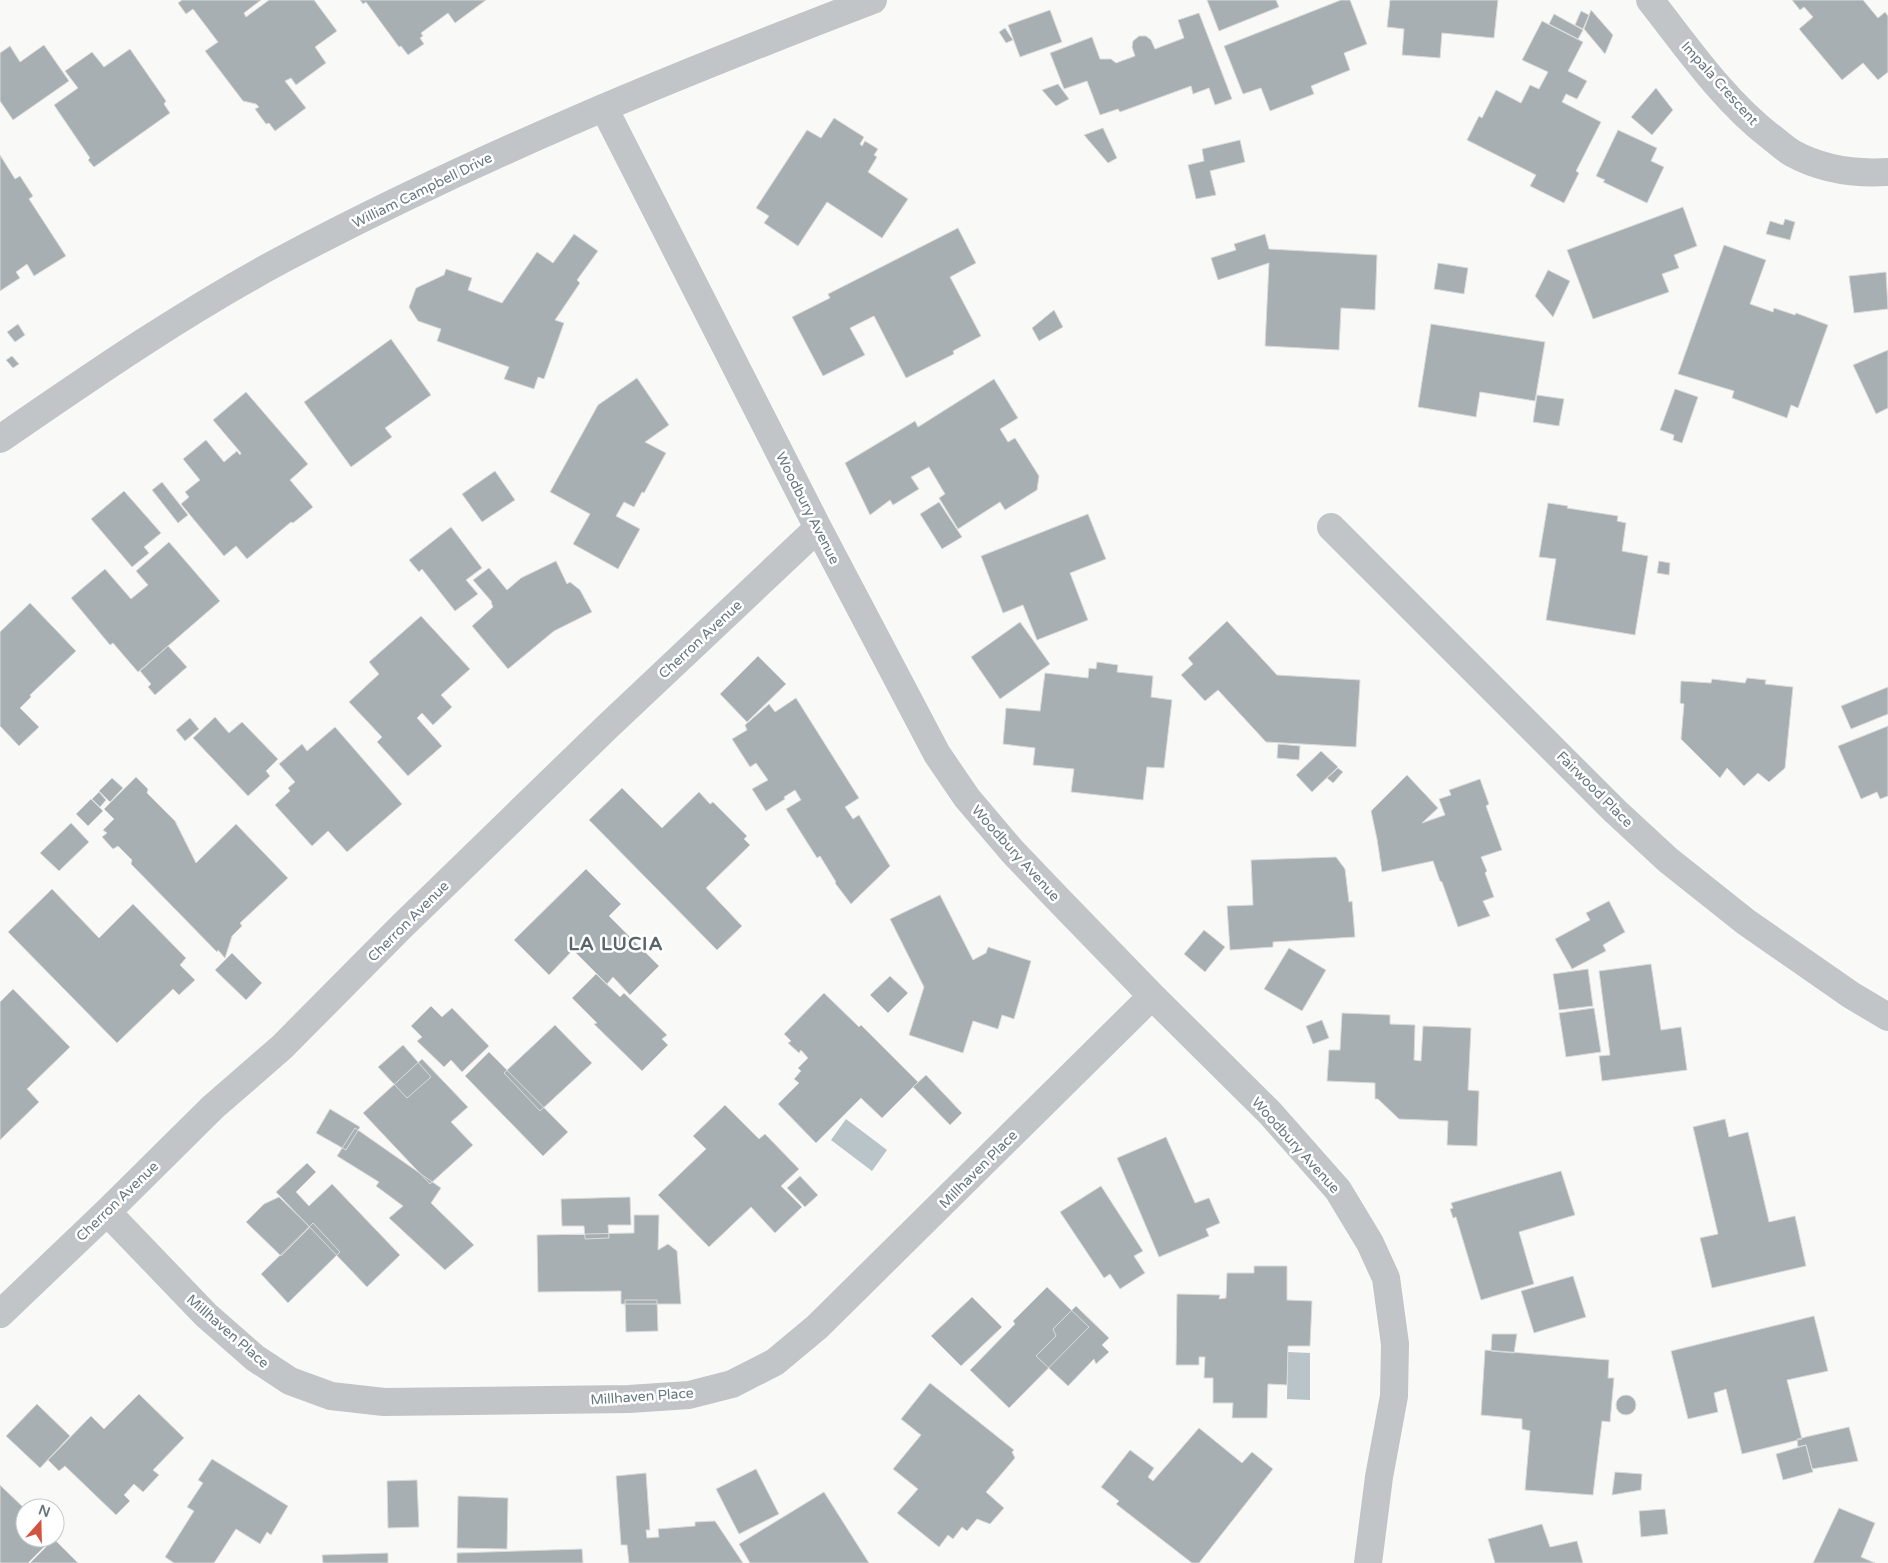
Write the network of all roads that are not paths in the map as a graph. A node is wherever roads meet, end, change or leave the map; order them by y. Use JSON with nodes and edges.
{"nodes":[{"id":1,"x":873,"y":0,"type":"edge"},
{"id":2,"x":1650,"y":0,"type":"edge"},
{"id":3,"x":604,"y":108,"type":"junction"},
{"id":4,"x":1888,"y":172,"type":"edge"},
{"id":5,"x":0,"y":439,"type":"edge"},
{"id":6,"x":1331,"y":526,"type":"dead end"},
{"id":7,"x":818,"y":528,"type":"junction"},
{"id":8,"x":1152,"y":996,"type":"junction"},
{"id":9,"x":1888,"y":1017,"type":"edge"},
{"id":10,"x":107,"y":1212,"type":"junction"},
{"id":11,"x":0,"y":1314,"type":"edge"},
{"id":12,"x":1368,"y":1563,"type":"edge"}],
"edges":[{"from":1,"to":3,"type":"street","name":"William Campbell Drive"},
{"from":2,"to":4,"type":"street","name":"Impala Crescent"},
{"from":3,"to":5,"type":"street","name":"William Campbell Drive"},
{"from":3,"to":7,"type":"street","name":"Woodbury Avenue"},
{"from":6,"to":9,"type":"street","name":"Fairwood Place"},
{"from":7,"to":8,"type":"street","name":"Woodbury Avenue"},
{"from":7,"to":10,"type":"street","name":"Cherron Avenue"},
{"from":8,"to":10,"type":"street","name":"Millhaven Place"},
{"from":8,"to":12,"type":"street","name":"Woodbury Avenue"},
{"from":10,"to":11,"type":"street","name":"Cherron Avenue"}]}
